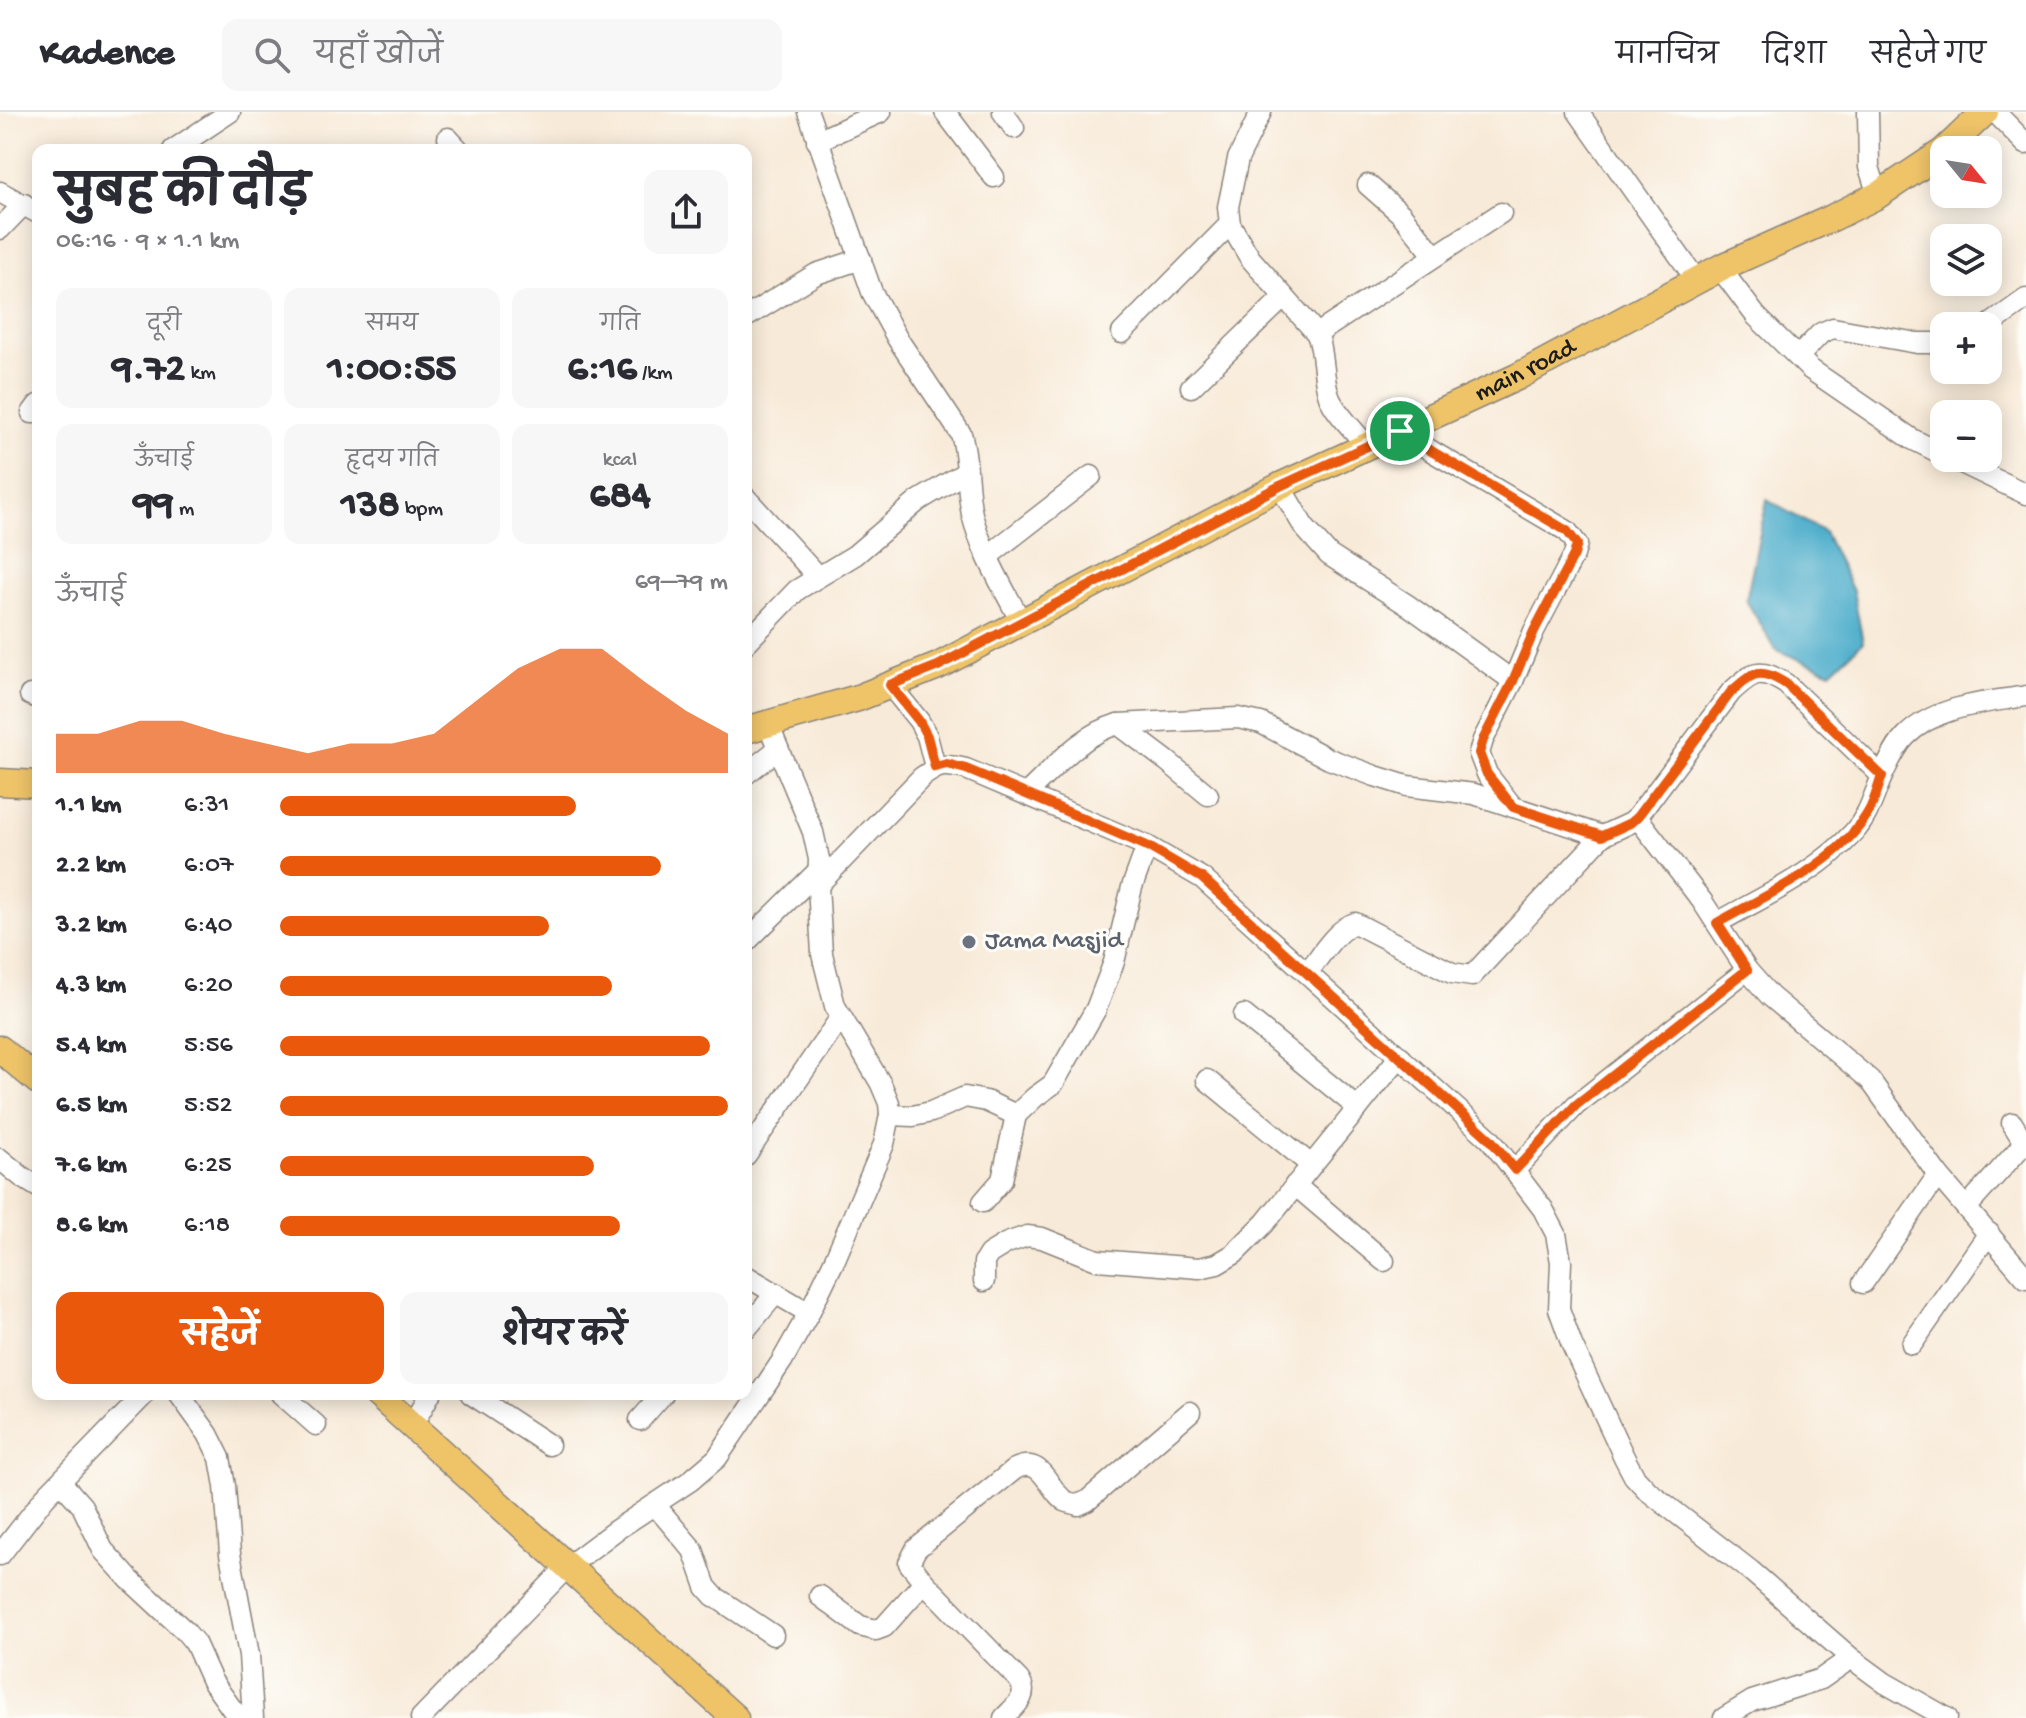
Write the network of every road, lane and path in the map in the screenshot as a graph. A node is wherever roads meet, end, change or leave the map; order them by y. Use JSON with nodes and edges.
{"nodes":[{"id":1,"x":230,"y":112,"type":"edge"},
{"id":2,"x":808,"y":112,"type":"edge"},
{"id":3,"x":881,"y":112,"type":"edge"},
{"id":4,"x":945,"y":112,"type":"edge"},
{"id":5,"x":1261,"y":112,"type":"edge"},
{"id":6,"x":1578,"y":112,"type":"edge"},
{"id":7,"x":1868,"y":112,"type":"edge"},
{"id":8,"x":1985,"y":112,"type":"edge"},
{"id":9,"x":1995,"y":112,"type":"edge"},
{"id":10,"x":1959,"y":136,"type":"edge"},
{"id":11,"x":817,"y":141,"type":"junction"},
{"id":12,"x":202,"y":143,"type":"edge"},
{"id":13,"x":2026,"y":144,"type":"edge"},
{"id":14,"x":1930,"y":160,"type":"edge"},
{"id":15,"x":994,"y":177,"type":"dead end"},
{"id":16,"x":1368,"y":185,"type":"dead end"},
{"id":17,"x":0,"y":192,"type":"edge"},
{"id":18,"x":1878,"y":195,"type":"junction"},
{"id":19,"x":32,"y":210,"type":"edge"},
{"id":20,"x":32,"y":212,"type":"edge"},
{"id":21,"x":1501,"y":213,"type":"dead end"},
{"id":22,"x":1230,"y":224,"type":"junction"},
{"id":23,"x":0,"y":229,"type":"edge"},
{"id":24,"x":1435,"y":256,"type":"junction"},
{"id":25,"x":861,"y":259,"type":"junction"},
{"id":26,"x":1720,"y":268,"type":"junction"},
{"id":27,"x":1697,"y":281,"type":"junction"},
{"id":28,"x":1284,"y":297,"type":"junction"},
{"id":29,"x":2026,"y":299,"type":"edge"},
{"id":30,"x":752,"y":313,"type":"edge"},
{"id":31,"x":2002,"y":316,"type":"edge"},
{"id":32,"x":1122,"y":333,"type":"dead end"},
{"id":33,"x":1317,"y":334,"type":"junction"},
{"id":34,"x":1930,"y":343,"type":"edge"},
{"id":35,"x":1798,"y":357,"type":"junction"},
{"id":36,"x":1191,"y":387,"type":"dead end"},
{"id":37,"x":1400,"y":431,"type":"junction"},
{"id":38,"x":1367,"y":446,"type":"junction"},
{"id":39,"x":1930,"y":448,"type":"edge"},
{"id":40,"x":966,"y":472,"type":"junction"},
{"id":41,"x":1980,"y":472,"type":"edge"},
{"id":42,"x":1091,"y":476,"type":"dead end"},
{"id":43,"x":1280,"y":486,"type":"junction"},
{"id":44,"x":2026,"y":494,"type":"edge"},
{"id":45,"x":752,"y":505,"type":"edge"},
{"id":46,"x":988,"y":556,"type":"junction"},
{"id":47,"x":817,"y":576,"type":"junction"},
{"id":48,"x":1021,"y":622,"type":"junction"},
{"id":49,"x":752,"y":637,"type":"edge"},
{"id":50,"x":1513,"y":681,"type":"junction"},
{"id":51,"x":890,"y":685,"type":"junction"},
{"id":52,"x":2026,"y":696,"type":"edge"},
{"id":53,"x":1118,"y":724,"type":"junction"},
{"id":54,"x":757,"y":727,"type":"edge"},
{"id":55,"x":778,"y":749,"type":"junction"},
{"id":56,"x":935,"y":767,"type":"junction"},
{"id":57,"x":752,"y":769,"type":"edge"},
{"id":58,"x":1882,"y":776,"type":"junction"},
{"id":59,"x":0,"y":782,"type":"edge"},
{"id":60,"x":32,"y":784,"type":"edge"},
{"id":61,"x":1026,"y":794,"type":"junction"},
{"id":62,"x":1208,"y":795,"type":"dead end"},
{"id":63,"x":1513,"y":807,"type":"junction"},
{"id":64,"x":1637,"y":817,"type":"junction"},
{"id":65,"x":1602,"y":836,"type":"junction"},
{"id":66,"x":1147,"y":846,"type":"junction"},
{"id":67,"x":818,"y":877,"type":"junction"},
{"id":68,"x":1717,"y":923,"type":"junction"},
{"id":69,"x":752,"y":937,"type":"edge"},
{"id":70,"x":1747,"y":970,"type":"junction"},
{"id":71,"x":1308,"y":972,"type":"junction"},
{"id":72,"x":1244,"y":1015,"type":"dead end"},
{"id":73,"x":841,"y":1017,"type":"junction"},
{"id":74,"x":0,"y":1049,"type":"edge"},
{"id":75,"x":1400,"y":1056,"type":"junction"},
{"id":76,"x":32,"y":1076,"type":"edge"},
{"id":77,"x":1207,"y":1080,"type":"dead end"},
{"id":78,"x":1358,"y":1108,"type":"junction"},
{"id":79,"x":890,"y":1115,"type":"junction"},
{"id":80,"x":1016,"y":1115,"type":"junction"},
{"id":81,"x":2012,"y":1123,"type":"dead end"},
{"id":82,"x":752,"y":1146,"type":"edge"},
{"id":83,"x":0,"y":1159,"type":"edge"},
{"id":84,"x":1311,"y":1165,"type":"junction"},
{"id":85,"x":1515,"y":1170,"type":"junction"},
{"id":86,"x":1938,"y":1175,"type":"junction"},
{"id":87,"x":32,"y":1183,"type":"edge"},
{"id":88,"x":1295,"y":1185,"type":"junction"},
{"id":89,"x":983,"y":1202,"type":"dead end"},
{"id":90,"x":1966,"y":1208,"type":"junction"},
{"id":91,"x":1989,"y":1233,"type":"junction"},
{"id":92,"x":1384,"y":1261,"type":"dead end"},
{"id":93,"x":2026,"y":1278,"type":"edge"},
{"id":94,"x":752,"y":1279,"type":"edge"},
{"id":95,"x":984,"y":1281,"type":"dead end"},
{"id":96,"x":1863,"y":1283,"type":"dead end"},
{"id":97,"x":776,"y":1293,"type":"junction"},
{"id":98,"x":809,"y":1313,"type":"junction"},
{"id":99,"x":752,"y":1322,"type":"edge"},
{"id":100,"x":1912,"y":1344,"type":"dead end"},
{"id":101,"x":139,"y":1400,"type":"edge"},
{"id":102,"x":183,"y":1400,"type":"edge"},
{"id":103,"x":288,"y":1400,"type":"edge"},
{"id":104,"x":384,"y":1400,"type":"edge"},
{"id":105,"x":427,"y":1400,"type":"edge"},
{"id":106,"x":480,"y":1400,"type":"edge"},
{"id":107,"x":658,"y":1400,"type":"edge"},
{"id":108,"x":1190,"y":1412,"type":"dead end"},
{"id":109,"x":640,"y":1420,"type":"dead end"},
{"id":110,"x":316,"y":1425,"type":"dead end"},
{"id":111,"x":412,"y":1426,"type":"junction"},
{"id":112,"x":549,"y":1445,"type":"dead end"},
{"id":113,"x":61,"y":1482,"type":"junction"},
{"id":114,"x":655,"y":1505,"type":"junction"},
{"id":115,"x":0,"y":1555,"type":"edge"},
{"id":116,"x":567,"y":1567,"type":"junction"},
{"id":117,"x":924,"y":1582,"type":"junction"},
{"id":118,"x":820,"y":1596,"type":"dead end"},
{"id":119,"x":773,"y":1635,"type":"dead end"},
{"id":120,"x":1851,"y":1658,"type":"junction"},
{"id":121,"x":1934,"y":1715,"type":"edge"},
{"id":122,"x":241,"y":1718,"type":"edge"},
{"id":123,"x":253,"y":1718,"type":"edge"},
{"id":124,"x":421,"y":1718,"type":"edge"},
{"id":125,"x":735,"y":1718,"type":"edge"},
{"id":126,"x":1004,"y":1718,"type":"edge"},
{"id":127,"x":1724,"y":1718,"type":"edge"}],
"edges":[{"from":1,"to":12,"type":"street"},
{"from":2,"to":11,"type":"street"},
{"from":3,"to":11,"type":"street"},
{"from":4,"to":15,"type":"street"},
{"from":5,"to":22,"type":"street"},
{"from":6,"to":27,"type":"street"},
{"from":7,"to":18,"type":"street"},
{"from":8,"to":10,"type":"main road","name":"main road"},
{"from":9,"to":13,"type":"street"},
{"from":11,"to":25,"type":"street"},
{"from":14,"to":18,"type":"main road","name":"main road"},
{"from":16,"to":24,"type":"street"},
{"from":17,"to":19,"type":"street"},
{"from":18,"to":26,"type":"main road","name":"main road"},
{"from":20,"to":23,"type":"street"},
{"from":21,"to":24,"type":"street"},
{"from":22,"to":28,"type":"street"},
{"from":22,"to":32,"type":"street"},
{"from":24,"to":33,"type":"street"},
{"from":25,"to":30,"type":"street"},
{"from":25,"to":40,"type":"street"},
{"from":26,"to":27,"type":"main road","name":"main road"},
{"from":26,"to":35,"type":"street"},
{"from":27,"to":37,"type":"main road","name":"main road"},
{"from":28,"to":33,"type":"street"},
{"from":28,"to":36,"type":"street"},
{"from":29,"to":31,"type":"street"},
{"from":33,"to":38,"type":"street"},
{"from":34,"to":35,"type":"street"},
{"from":35,"to":39,"type":"street"},
{"from":37,"to":38,"type":"main road","name":"main road"},
{"from":37,"to":50,"type":"street"},
{"from":38,"to":43,"type":"main road","name":"main road"},
{"from":40,"to":46,"type":"street"},
{"from":40,"to":47,"type":"street"},
{"from":41,"to":44,"type":"street"},
{"from":42,"to":46,"type":"street"},
{"from":43,"to":48,"type":"main road","name":"main road"},
{"from":43,"to":50,"type":"street"},
{"from":45,"to":47,"type":"street"},
{"from":46,"to":48,"type":"street"},
{"from":47,"to":49,"type":"street"},
{"from":48,"to":51,"type":"main road","name":"main road"},
{"from":50,"to":63,"type":"street"},
{"from":51,"to":54,"type":"main road","name":"main road"},
{"from":51,"to":56,"type":"street"},
{"from":52,"to":58,"type":"street"},
{"from":53,"to":61,"type":"street"},
{"from":53,"to":62,"type":"street"},
{"from":53,"to":63,"type":"street"},
{"from":54,"to":55,"type":"street"},
{"from":55,"to":57,"type":"street"},
{"from":55,"to":67,"type":"street"},
{"from":56,"to":61,"type":"street"},
{"from":56,"to":67,"type":"street"},
{"from":58,"to":64,"type":"street"},
{"from":58,"to":68,"type":"street"},
{"from":59,"to":60,"type":"main road"},
{"from":61,"to":66,"type":"street"},
{"from":63,"to":65,"type":"street"},
{"from":64,"to":65,"type":"street"},
{"from":64,"to":68,"type":"street"},
{"from":65,"to":71,"type":"street"},
{"from":66,"to":71,"type":"street"},
{"from":66,"to":80,"type":"street"},
{"from":67,"to":69,"type":"street"},
{"from":67,"to":73,"type":"street"},
{"from":68,"to":70,"type":"street"},
{"from":70,"to":85,"type":"street"},
{"from":70,"to":86,"type":"street"},
{"from":71,"to":75,"type":"street"},
{"from":72,"to":78,"type":"street"},
{"from":73,"to":79,"type":"street"},
{"from":73,"to":82,"type":"street"},
{"from":74,"to":76,"type":"main road"},
{"from":75,"to":78,"type":"street"},
{"from":75,"to":85,"type":"street"},
{"from":77,"to":84,"type":"street"},
{"from":78,"to":84,"type":"street"},
{"from":79,"to":80,"type":"street"},
{"from":79,"to":98,"type":"street"},
{"from":80,"to":89,"type":"street"},
{"from":81,"to":90,"type":"street"},
{"from":83,"to":87,"type":"street"},
{"from":84,"to":88,"type":"street"},
{"from":85,"to":120,"type":"street"},
{"from":86,"to":90,"type":"street"},
{"from":86,"to":96,"type":"street"},
{"from":88,"to":92,"type":"street"},
{"from":88,"to":95,"type":"street"},
{"from":90,"to":91,"type":"street"},
{"from":91,"to":93,"type":"street"},
{"from":91,"to":100,"type":"street"},
{"from":94,"to":97,"type":"street"},
{"from":97,"to":98,"type":"street"},
{"from":97,"to":99,"type":"street"},
{"from":98,"to":114,"type":"street"},
{"from":101,"to":113,"type":"street"},
{"from":102,"to":123,"type":"street"},
{"from":103,"to":110,"type":"street"},
{"from":104,"to":111,"type":"main road"},
{"from":105,"to":111,"type":"street"},
{"from":106,"to":112,"type":"street"},
{"from":107,"to":109,"type":"street"},
{"from":108,"to":117,"type":"street"},
{"from":111,"to":116,"type":"main road"},
{"from":113,"to":115,"type":"street"},
{"from":113,"to":122,"type":"street"},
{"from":114,"to":116,"type":"street"},
{"from":114,"to":119,"type":"street"},
{"from":116,"to":124,"type":"street"},
{"from":116,"to":125,"type":"main road"},
{"from":117,"to":118,"type":"street"},
{"from":117,"to":126,"type":"street"},
{"from":120,"to":121,"type":"street"},
{"from":120,"to":127,"type":"street"}]}
